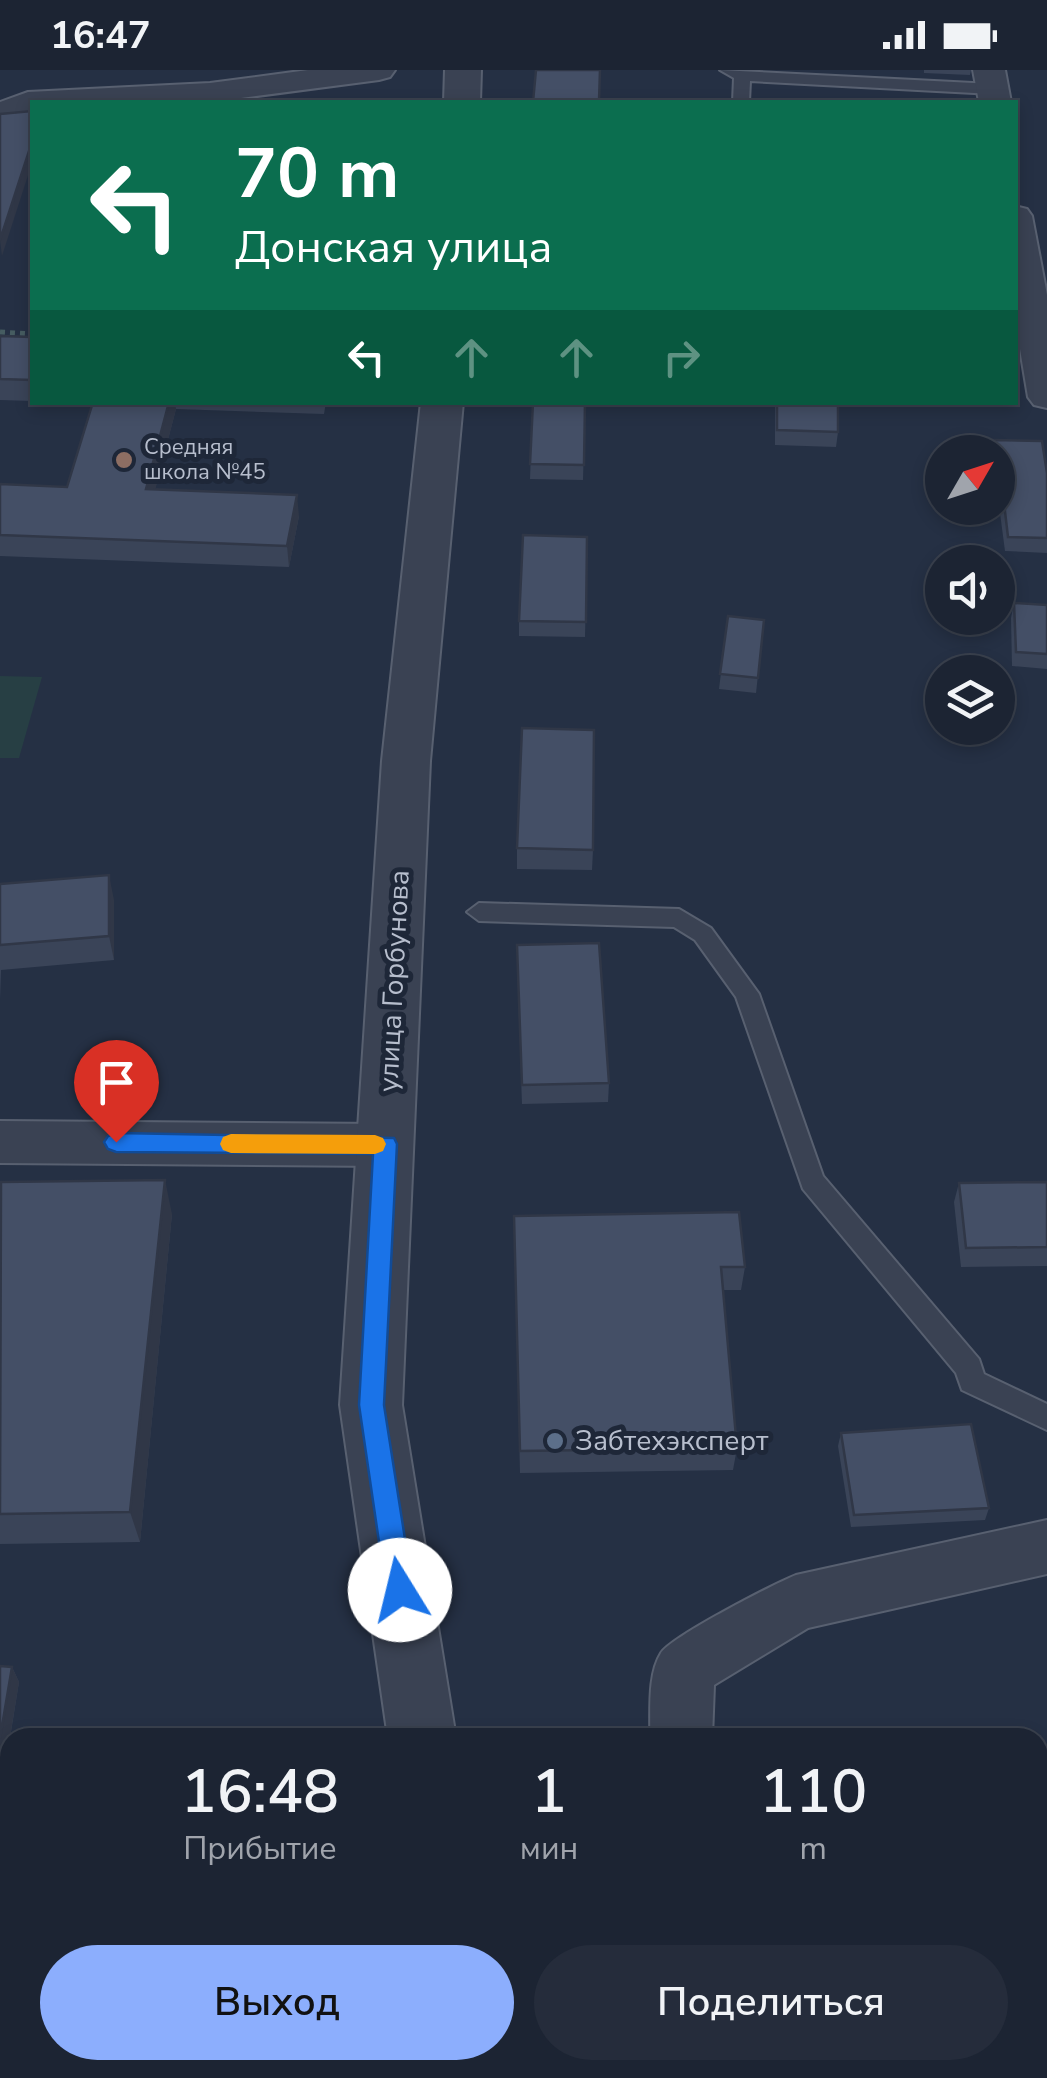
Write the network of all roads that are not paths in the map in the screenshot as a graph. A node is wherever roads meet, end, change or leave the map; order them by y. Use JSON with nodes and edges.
{"nodes":[{"id":1,"x":379,"y":70,"type":"edge"},
{"id":2,"x":463,"y":70,"type":"edge"},
{"id":3,"x":735,"y":73,"type":"edge"},
{"id":4,"x":992,"y":87,"type":"edge"},
{"id":5,"x":68,"y":100,"type":"edge"},
{"id":6,"x":462,"y":100,"type":"edge"},
{"id":7,"x":740,"y":100,"type":"edge"},
{"id":8,"x":30,"y":102,"type":"edge"},
{"id":9,"x":0,"y":114,"type":"edge"},
{"id":10,"x":1018,"y":233,"type":"edge"},
{"id":11,"x":1047,"y":397,"type":"edge"},
{"id":12,"x":442,"y":405,"type":"edge"},
{"id":13,"x":479,"y":912,"type":"dead end"},
{"id":14,"x":0,"y":1142,"type":"edge"},
{"id":15,"x":386,"y":1144,"type":"junction"},
{"id":16,"x":1047,"y":1418,"type":"edge"},
{"id":17,"x":1047,"y":1547,"type":"edge"},
{"id":18,"x":420,"y":1728,"type":"edge"},
{"id":19,"x":681,"y":1728,"type":"edge"}],
"edges":[{"from":1,"to":5,"type":"street"},
{"from":2,"to":6,"type":"street"},
{"from":3,"to":4,"type":"lane"},
{"from":3,"to":7,"type":"lane"},
{"from":8,"to":9,"type":"street"},
{"from":10,"to":11,"type":"street"},
{"from":12,"to":15,"type":"street","name":"улица Горбунова"},
{"from":13,"to":16,"type":"lane"},
{"from":14,"to":15,"type":"street"},
{"from":15,"to":18,"type":"street","name":"улица Горбунова"},
{"from":17,"to":19,"type":"street"}]}
